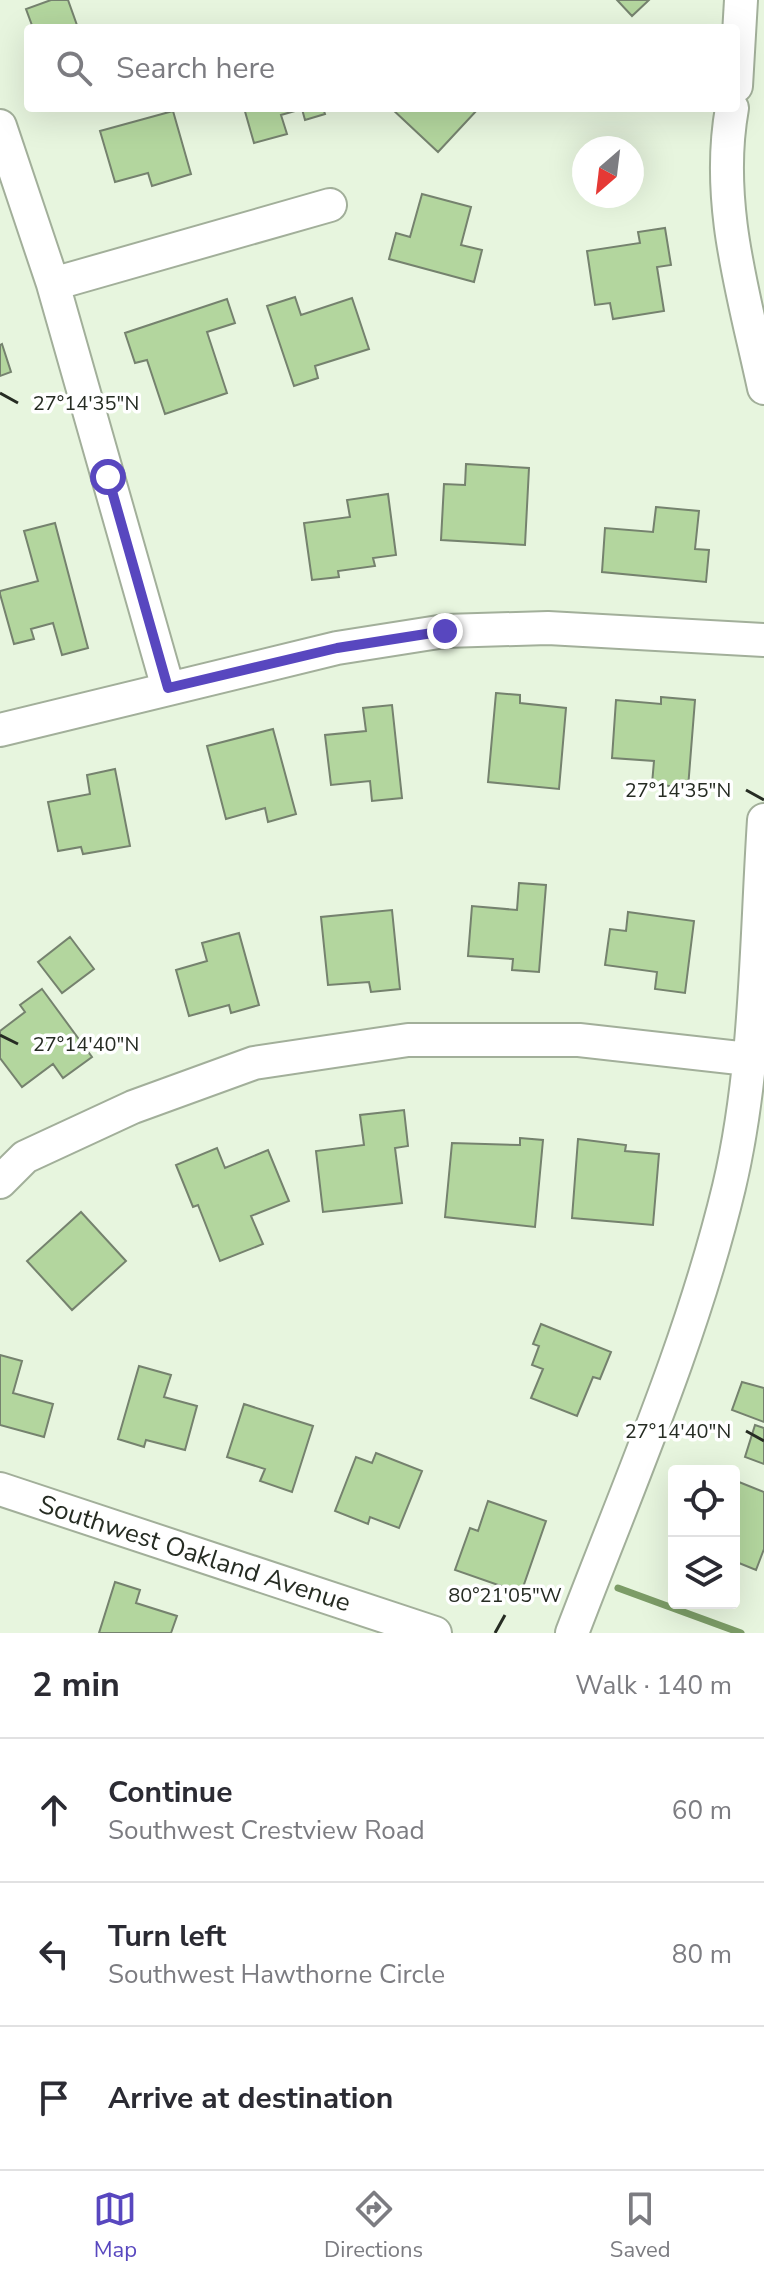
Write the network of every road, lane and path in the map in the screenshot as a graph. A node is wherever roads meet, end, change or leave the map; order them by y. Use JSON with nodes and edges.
{"nodes":[{"id":1,"x":741,"y":0,"type":"edge"},
{"id":2,"x":740,"y":24,"type":"edge"},
{"id":3,"x":731,"y":112,"type":"edge"},
{"id":4,"x":0,"y":126,"type":"edge"},
{"id":5,"x":330,"y":205,"type":"dead end"},
{"id":6,"x":53,"y":284,"type":"junction"},
{"id":7,"x":764,"y":388,"type":"edge"},
{"id":8,"x":764,"y":640,"type":"edge"},
{"id":9,"x":168,"y":688,"type":"junction"},
{"id":10,"x":0,"y":730,"type":"edge"},
{"id":11,"x":764,"y":820,"type":"edge"},
{"id":12,"x":748,"y":1059,"type":"junction"},
{"id":13,"x":0,"y":1182,"type":"edge"},
{"id":14,"x":0,"y":1489,"type":"edge"},
{"id":15,"x":435,"y":1633,"type":"edge"},
{"id":16,"x":572,"y":1633,"type":"edge"}],
"edges":[{"from":1,"to":2,"type":"street"},
{"from":3,"to":7,"type":"street"},
{"from":4,"to":6,"type":"street"},
{"from":5,"to":6,"type":"street"},
{"from":6,"to":9,"type":"street"},
{"from":8,"to":9,"type":"street"},
{"from":9,"to":10,"type":"street"},
{"from":11,"to":12,"type":"street"},
{"from":12,"to":13,"type":"street"},
{"from":12,"to":16,"type":"street"},
{"from":14,"to":15,"type":"street","name":"Southwest Oakland Avenue"}]}
